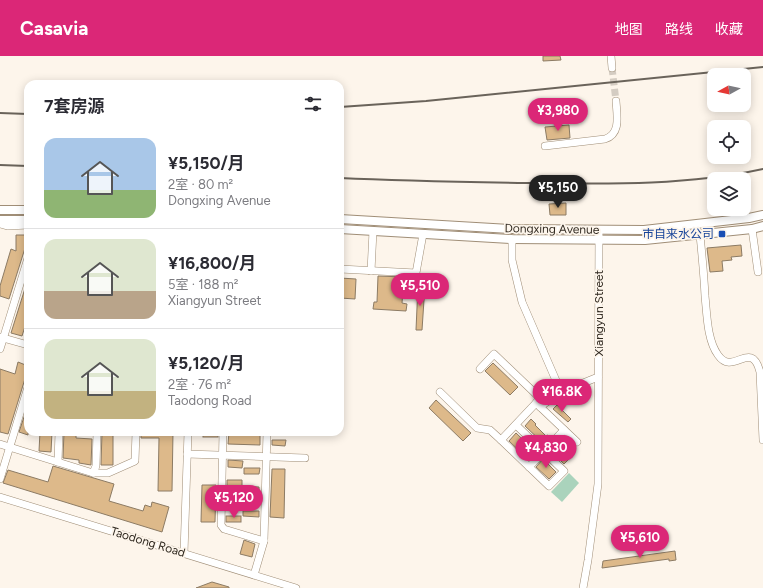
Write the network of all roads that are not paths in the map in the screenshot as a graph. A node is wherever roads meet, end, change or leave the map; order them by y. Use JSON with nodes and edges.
{"nodes":[{"id":1,"x":611,"y":56,"type":"edge"},
{"id":2,"x":612,"y":68,"type":"tunnel mouth"},
{"id":3,"x":616,"y":101,"type":"tunnel mouth"},
{"id":4,"x":545,"y":146,"type":"dead end"},
{"id":5,"x":0,"y":210,"type":"edge"},
{"id":6,"x":24,"y":210,"type":"edge"},
{"id":7,"x":763,"y":216,"type":"edge"},
{"id":8,"x":0,"y":220,"type":"edge"},
{"id":9,"x":24,"y":220,"type":"edge"},
{"id":10,"x":344,"y":220,"type":"edge"},
{"id":11,"x":0,"y":224,"type":"edge"},
{"id":12,"x":24,"y":225,"type":"edge"},
{"id":13,"x":763,"y":226,"type":"edge"},
{"id":14,"x":344,"y":229,"type":"edge"},
{"id":15,"x":752,"y":229,"type":"junction"},
{"id":16,"x":599,"y":230,"type":"junction"},
{"id":17,"x":373,"y":231,"type":"junction"},
{"id":18,"x":423,"y":234,"type":"junction"},
{"id":19,"x":700,"y":235,"type":"junction"},
{"id":20,"x":512,"y":239,"type":"junction"},
{"id":21,"x":599,"y":240,"type":"junction"},
{"id":22,"x":344,"y":269,"type":"edge"},
{"id":23,"x":24,"y":270,"type":"edge"},
{"id":24,"x":371,"y":270,"type":"junction"},
{"id":25,"x":758,"y":272,"type":"dead end"},
{"id":26,"x":2,"y":337,"type":"edge"},
{"id":27,"x":24,"y":344,"type":"edge"},
{"id":28,"x":0,"y":349,"type":"edge"},
{"id":29,"x":480,"y":369,"type":"dead end"},
{"id":30,"x":598,"y":377,"type":"junction"},
{"id":31,"x":440,"y":392,"type":"dead end"},
{"id":32,"x":561,"y":392,"type":"junction"},
{"id":33,"x":24,"y":400,"type":"edge"},
{"id":34,"x":538,"y":405,"type":"junction"},
{"id":35,"x":516,"y":425,"type":"junction"},
{"id":36,"x":564,"y":430,"type":"junction"},
{"id":37,"x":58,"y":436,"type":"edge"},
{"id":38,"x":97,"y":436,"type":"edge"},
{"id":39,"x":136,"y":436,"type":"edge"},
{"id":40,"x":188,"y":436,"type":"edge"},
{"id":41,"x":223,"y":436,"type":"edge"},
{"id":42,"x":266,"y":436,"type":"edge"},
{"id":43,"x":501,"y":440,"type":"junction"},
{"id":44,"x":763,"y":440,"type":"edge"},
{"id":45,"x":576,"y":442,"type":"dead end"},
{"id":46,"x":0,"y":444,"type":"edge"},
{"id":47,"x":10,"y":447,"type":"junction"},
{"id":48,"x":544,"y":452,"type":"junction"},
{"id":49,"x":187,"y":454,"type":"junction"},
{"id":50,"x":222,"y":456,"type":"junction"},
{"id":51,"x":266,"y":457,"type":"junction"},
{"id":52,"x":305,"y":458,"type":"dead end"},
{"id":53,"x":58,"y":462,"type":"junction"},
{"id":54,"x":529,"y":467,"type":"junction"},
{"id":55,"x":93,"y":473,"type":"junction"},
{"id":56,"x":0,"y":479,"type":"edge"},
{"id":57,"x":0,"y":497,"type":"edge"},
{"id":58,"x":264,"y":541,"type":"junction"},
{"id":59,"x":184,"y":553,"type":"junction"},
{"id":60,"x":254,"y":575,"type":"junction"},
{"id":61,"x":296,"y":588,"type":"edge"},
{"id":62,"x":583,"y":588,"type":"edge"}],
"edges":[{"from":1,"to":2,"type":"street"},
{"from":3,"to":4,"type":"street"},
{"from":5,"to":6,"type":"main road"},
{"from":7,"to":16,"type":"main road","name":"Dongxing Avenue"},
{"from":8,"to":9,"type":"main road"},
{"from":10,"to":16,"type":"main road","name":"Dongxing Avenue"},
{"from":11,"to":12,"type":"street"},
{"from":13,"to":15,"type":"main road","name":"Dongxing Avenue"},
{"from":14,"to":17,"type":"main road","name":"Dongxing Avenue"},
{"from":15,"to":19,"type":"main road","name":"Dongxing Avenue"},
{"from":15,"to":25,"type":"street"},
{"from":16,"to":21,"type":"street","name":"Xiangyun Street"},
{"from":17,"to":18,"type":"main road","name":"Dongxing Avenue"},
{"from":17,"to":24,"type":"street"},
{"from":18,"to":20,"type":"main road","name":"Dongxing Avenue"},
{"from":18,"to":24,"type":"street"},
{"from":19,"to":21,"type":"main road","name":"Dongxing Avenue"},
{"from":19,"to":44,"type":"street"},
{"from":20,"to":21,"type":"main road","name":"Dongxing Avenue"},
{"from":20,"to":32,"type":"street"},
{"from":21,"to":30,"type":"street","name":"Xiangyun Street"},
{"from":22,"to":24,"type":"street"},
{"from":23,"to":26,"type":"street"},
{"from":26,"to":27,"type":"street"},
{"from":26,"to":28,"type":"street"},
{"from":29,"to":34,"type":"street"},
{"from":30,"to":32,"type":"street"},
{"from":30,"to":62,"type":"street","name":"Xiangyun Street"},
{"from":31,"to":43,"type":"street"},
{"from":32,"to":34,"type":"street"},
{"from":33,"to":47,"type":"street"},
{"from":34,"to":35,"type":"street"},
{"from":34,"to":36,"type":"street"},
{"from":35,"to":43,"type":"street"},
{"from":35,"to":48,"type":"street"},
{"from":36,"to":45,"type":"street"},
{"from":36,"to":48,"type":"street"},
{"from":37,"to":53,"type":"street"},
{"from":38,"to":55,"type":"street"},
{"from":39,"to":55,"type":"street"},
{"from":40,"to":49,"type":"street"},
{"from":41,"to":50,"type":"street"},
{"from":42,"to":51,"type":"street"},
{"from":43,"to":54,"type":"street"},
{"from":46,"to":47,"type":"street"},
{"from":47,"to":53,"type":"street"},
{"from":47,"to":56,"type":"street"},
{"from":48,"to":54,"type":"street"},
{"from":48,"to":54,"type":"street"},
{"from":49,"to":50,"type":"street"},
{"from":49,"to":59,"type":"street"},
{"from":50,"to":51,"type":"street"},
{"from":50,"to":58,"type":"street"},
{"from":51,"to":52,"type":"street"},
{"from":51,"to":58,"type":"street"},
{"from":53,"to":55,"type":"street"},
{"from":57,"to":59,"type":"street","name":"Taodong Road"},
{"from":58,"to":60,"type":"street"},
{"from":59,"to":60,"type":"street","name":"Taodong Road"},
{"from":60,"to":61,"type":"street","name":"Taodong Road"}]}
